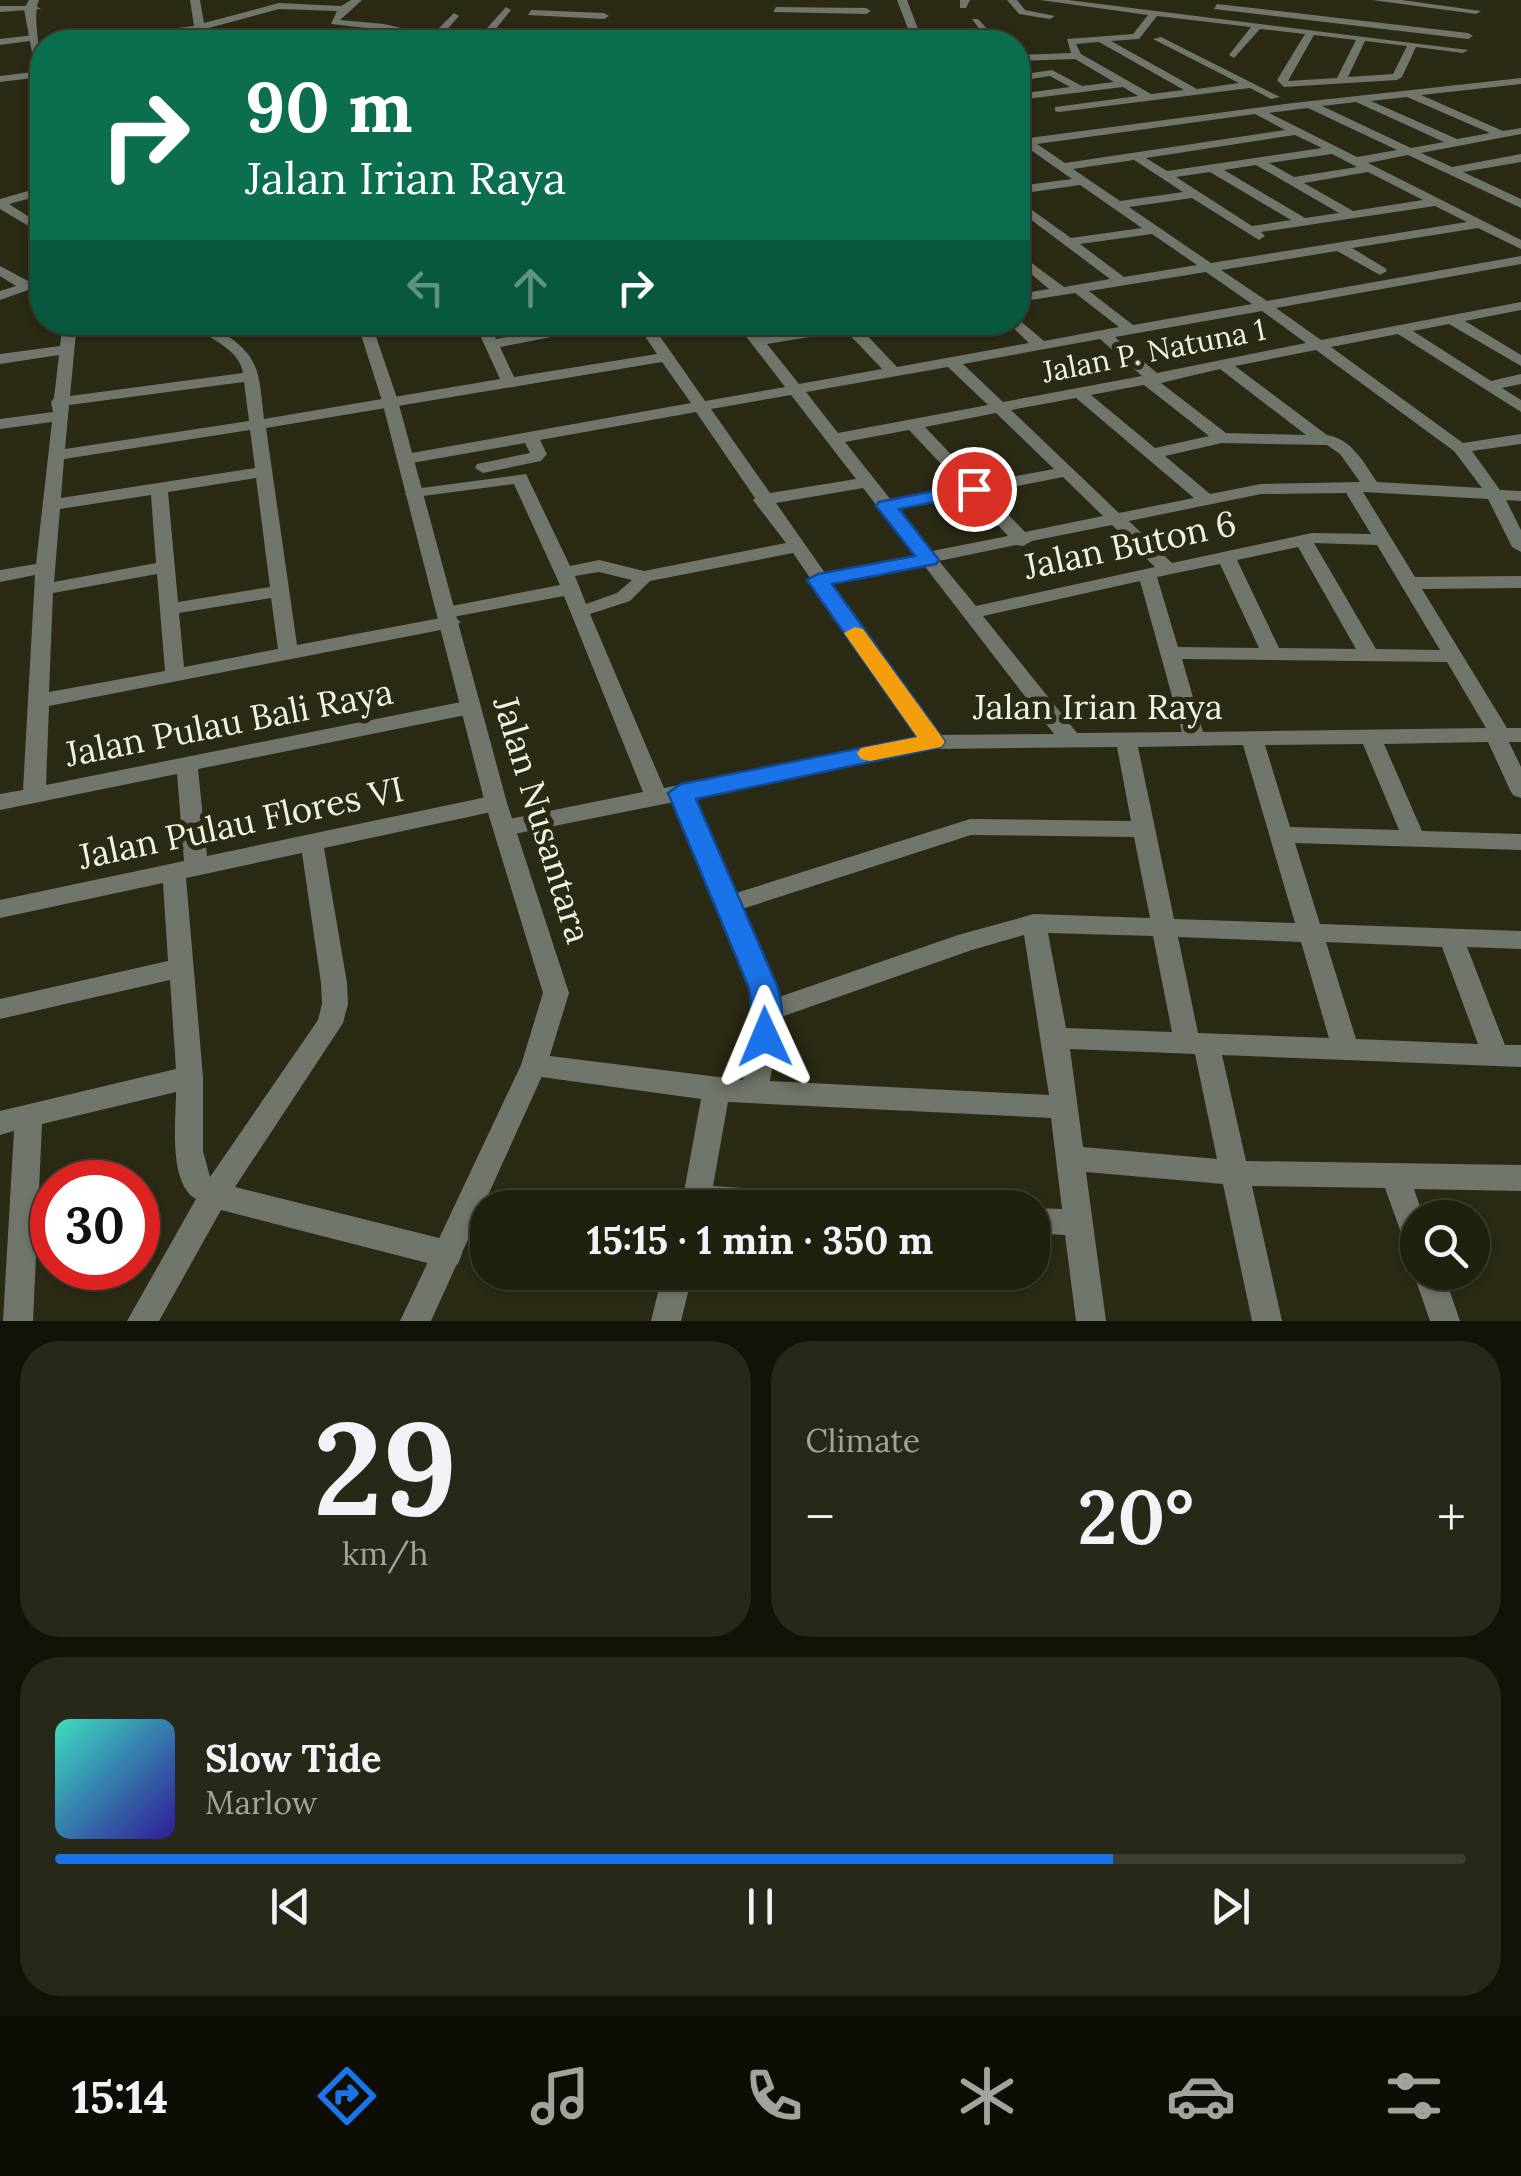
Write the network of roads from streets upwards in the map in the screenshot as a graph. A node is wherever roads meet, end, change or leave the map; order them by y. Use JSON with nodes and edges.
{"nodes":[{"id":1,"x":195,"y":0,"type":"edge"},
{"id":2,"x":357,"y":0,"type":"edge"},
{"id":3,"x":902,"y":0,"type":"edge"},
{"id":4,"x":1012,"y":0,"type":"edge"},
{"id":5,"x":1045,"y":0,"type":"edge"},
{"id":6,"x":1249,"y":0,"type":"edge"},
{"id":7,"x":1377,"y":0,"type":"edge"},
{"id":8,"x":1065,"y":1,"type":"edge"},
{"id":9,"x":1300,"y":3,"type":"dead end"},
{"id":10,"x":818,"y":5,"type":"edge"},
{"id":11,"x":864,"y":5,"type":"edge"},
{"id":12,"x":1208,"y":6,"type":"dead end"},
{"id":13,"x":1110,"y":8,"type":"junction"},
{"id":14,"x":0,"y":9,"type":"edge"},
{"id":15,"x":33,"y":9,"type":"edge"},
{"id":16,"x":343,"y":9,"type":"junction"},
{"id":17,"x":506,"y":10,"type":"dead end"},
{"id":18,"x":776,"y":10,"type":"dead end"},
{"id":19,"x":837,"y":10,"type":"junction"},
{"id":20,"x":1241,"y":10,"type":"junction"},
{"id":21,"x":1372,"y":11,"type":"dead end"},
{"id":22,"x":1475,"y":11,"type":"edge"},
{"id":23,"x":531,"y":13,"type":"dead end"},
{"id":24,"x":1156,"y":13,"type":"junction"},
{"id":25,"x":1289,"y":15,"type":"junction"},
{"id":26,"x":454,"y":16,"type":"dead end"},
{"id":27,"x":1050,"y":16,"type":"junction"},
{"id":28,"x":1100,"y":20,"type":"dead end"},
{"id":29,"x":1208,"y":20,"type":"junction"},
{"id":30,"x":975,"y":21,"type":"dead end"},
{"id":31,"x":1232,"y":22,"type":"junction"},
{"id":32,"x":0,"y":23,"type":"edge"},
{"id":33,"x":1257,"y":26,"type":"junction"},
{"id":34,"x":198,"y":28,"type":"junction"},
{"id":35,"x":1283,"y":28,"type":"junction"},
{"id":36,"x":392,"y":29,"type":"junction"},
{"id":37,"x":179,"y":30,"type":"edge"},
{"id":38,"x":203,"y":30,"type":"edge"},
{"id":39,"x":388,"y":30,"type":"edge"},
{"id":40,"x":396,"y":30,"type":"edge"},
{"id":41,"x":442,"y":30,"type":"edge"},
{"id":42,"x":490,"y":30,"type":"edge"},
{"id":43,"x":597,"y":30,"type":"edge"},
{"id":44,"x":827,"y":30,"type":"edge"},
{"id":45,"x":868,"y":30,"type":"edge"},
{"id":46,"x":913,"y":30,"type":"edge"},
{"id":47,"x":983,"y":30,"type":"edge"},
{"id":48,"x":1046,"y":30,"type":"dead end"},
{"id":49,"x":1199,"y":31,"type":"dead end"},
{"id":50,"x":1311,"y":32,"type":"junction"},
{"id":51,"x":1093,"y":36,"type":"junction"},
{"id":52,"x":1468,"y":36,"type":"junction"},
{"id":53,"x":1362,"y":38,"type":"junction"},
{"id":54,"x":1158,"y":40,"type":"dead end"},
{"id":55,"x":0,"y":42,"type":"edge"},
{"id":56,"x":30,"y":43,"type":"edge"},
{"id":57,"x":1413,"y":44,"type":"junction"},
{"id":58,"x":1464,"y":50,"type":"junction"},
{"id":59,"x":1234,"y":55,"type":"dead end"},
{"id":60,"x":1077,"y":56,"type":"junction"},
{"id":61,"x":1197,"y":57,"type":"junction"},
{"id":62,"x":1030,"y":58,"type":"edge"},
{"id":63,"x":1151,"y":68,"type":"junction"},
{"id":64,"x":30,"y":72,"type":"edge"},
{"id":65,"x":1030,"y":76,"type":"edge"},
{"id":66,"x":1111,"y":77,"type":"junction"},
{"id":67,"x":0,"y":78,"type":"edge"},
{"id":68,"x":1521,"y":81,"type":"edge"},
{"id":69,"x":1340,"y":82,"type":"junction"},
{"id":70,"x":1123,"y":84,"type":"junction"},
{"id":71,"x":1252,"y":85,"type":"junction"},
{"id":72,"x":1453,"y":87,"type":"junction"},
{"id":73,"x":1080,"y":89,"type":"junction"},
{"id":74,"x":1196,"y":92,"type":"junction"},
{"id":75,"x":1404,"y":92,"type":"junction"},
{"id":76,"x":1035,"y":95,"type":"junction"},
{"id":77,"x":1030,"y":96,"type":"edge"},
{"id":78,"x":1149,"y":98,"type":"junction"},
{"id":79,"x":1274,"y":98,"type":"dead end"},
{"id":80,"x":1357,"y":98,"type":"junction"},
{"id":81,"x":1129,"y":100,"type":"junction"},
{"id":82,"x":1309,"y":104,"type":"junction"},
{"id":83,"x":1058,"y":109,"type":"junction"},
{"id":84,"x":1257,"y":110,"type":"junction"},
{"id":85,"x":1237,"y":114,"type":"junction"},
{"id":86,"x":1198,"y":119,"type":"junction"},
{"id":87,"x":1169,"y":123,"type":"junction"},
{"id":88,"x":1298,"y":131,"type":"junction"},
{"id":89,"x":1521,"y":131,"type":"edge"},
{"id":90,"x":1098,"y":132,"type":"junction"},
{"id":91,"x":1501,"y":134,"type":"junction"},
{"id":92,"x":1238,"y":140,"type":"junction"},
{"id":93,"x":1030,"y":142,"type":"edge"},
{"id":94,"x":1456,"y":143,"type":"junction"},
{"id":95,"x":1030,"y":148,"type":"edge"},
{"id":96,"x":1190,"y":148,"type":"junction"},
{"id":97,"x":1334,"y":150,"type":"junction"},
{"id":98,"x":1413,"y":153,"type":"junction"},
{"id":99,"x":1136,"y":156,"type":"junction"},
{"id":100,"x":1521,"y":158,"type":"edge"},
{"id":101,"x":1257,"y":161,"type":"junction"},
{"id":102,"x":1357,"y":161,"type":"junction"},
{"id":103,"x":1062,"y":167,"type":"junction"},
{"id":104,"x":1216,"y":167,"type":"junction"},
{"id":105,"x":1370,"y":168,"type":"junction"},
{"id":106,"x":1452,"y":171,"type":"junction"},
{"id":107,"x":1165,"y":175,"type":"junction"},
{"id":108,"x":1080,"y":180,"type":"junction"},
{"id":109,"x":1292,"y":181,"type":"junction"},
{"id":110,"x":1521,"y":185,"type":"edge"},
{"id":111,"x":1030,"y":188,"type":"edge"},
{"id":112,"x":1492,"y":191,"type":"junction"},
{"id":113,"x":30,"y":194,"type":"edge"},
{"id":114,"x":1194,"y":194,"type":"junction"},
{"id":115,"x":1436,"y":202,"type":"junction"},
{"id":116,"x":0,"y":204,"type":"edge"},
{"id":117,"x":1521,"y":204,"type":"edge"},
{"id":118,"x":1116,"y":205,"type":"junction"},
{"id":119,"x":1030,"y":214,"type":"edge"},
{"id":120,"x":1352,"y":215,"type":"junction"},
{"id":121,"x":1038,"y":220,"type":"junction"},
{"id":122,"x":1030,"y":221,"type":"edge"},
{"id":123,"x":1302,"y":221,"type":"junction"},
{"id":124,"x":30,"y":223,"type":"edge"},
{"id":125,"x":1480,"y":224,"type":"junction"},
{"id":126,"x":1153,"y":230,"type":"junction"},
{"id":127,"x":1248,"y":230,"type":"junction"},
{"id":128,"x":1068,"y":242,"type":"junction"},
{"id":129,"x":1336,"y":245,"type":"junction"},
{"id":130,"x":1521,"y":245,"type":"edge"},
{"id":131,"x":1286,"y":254,"type":"junction"},
{"id":132,"x":1521,"y":260,"type":"edge"},
{"id":133,"x":1030,"y":264,"type":"edge"},
{"id":134,"x":1202,"y":266,"type":"junction"},
{"id":135,"x":0,"y":270,"type":"edge"},
{"id":136,"x":1380,"y":271,"type":"dead end"},
{"id":137,"x":1121,"y":282,"type":"junction"},
{"id":138,"x":30,"y":285,"type":"edge"},
{"id":139,"x":26,"y":286,"type":"junction"},
{"id":140,"x":1070,"y":290,"type":"junction"},
{"id":141,"x":0,"y":296,"type":"edge"},
{"id":142,"x":1030,"y":296,"type":"edge"},
{"id":143,"x":1266,"y":307,"type":"junction"},
{"id":144,"x":1517,"y":310,"type":"edge"},
{"id":145,"x":1452,"y":319,"type":"junction"},
{"id":146,"x":1400,"y":329,"type":"junction"},
{"id":147,"x":1131,"y":330,"type":"junction"},
{"id":148,"x":1104,"y":334,"type":"junction"},
{"id":149,"x":68,"y":335,"type":"edge"},
{"id":150,"x":215,"y":335,"type":"edge"},
{"id":151,"x":368,"y":335,"type":"edge"},
{"id":152,"x":486,"y":335,"type":"edge"},
{"id":153,"x":544,"y":335,"type":"edge"},
{"id":154,"x":651,"y":335,"type":"edge"},
{"id":155,"x":753,"y":335,"type":"edge"},
{"id":156,"x":790,"y":335,"type":"edge"},
{"id":157,"x":858,"y":335,"type":"edge"},
{"id":158,"x":1029,"y":335,"type":"edge"},
{"id":159,"x":758,"y":341,"type":"junction"},
{"id":160,"x":490,"y":344,"type":"junction"},
{"id":161,"x":1041,"y":346,"type":"junction"},
{"id":162,"x":1320,"y":346,"type":"junction"},
{"id":163,"x":66,"y":350,"type":"junction"},
{"id":164,"x":666,"y":357,"type":"junction"},
{"id":165,"x":0,"y":360,"type":"edge"},
{"id":166,"x":1521,"y":361,"type":"edge"},
{"id":167,"x":951,"y":362,"type":"junction"},
{"id":168,"x":1222,"y":364,"type":"junction"},
{"id":169,"x":892,"y":372,"type":"junction"},
{"id":170,"x":251,"y":376,"type":"junction"},
{"id":171,"x":1521,"y":379,"type":"edge"},
{"id":172,"x":1152,"y":381,"type":"junction"},
{"id":173,"x":509,"y":382,"type":"junction"},
{"id":174,"x":1488,"y":386,"type":"junction"},
{"id":175,"x":794,"y":390,"type":"junction"},
{"id":176,"x":1080,"y":394,"type":"junction"},
{"id":177,"x":391,"y":402,"type":"junction"},
{"id":178,"x":696,"y":406,"type":"junction"},
{"id":179,"x":1521,"y":407,"type":"edge"},
{"id":180,"x":59,"y":409,"type":"junction"},
{"id":181,"x":999,"y":409,"type":"junction"},
{"id":182,"x":0,"y":424,"type":"edge"},
{"id":183,"x":914,"y":424,"type":"junction"},
{"id":184,"x":256,"y":425,"type":"junction"},
{"id":185,"x":1222,"y":438,"type":"junction"},
{"id":186,"x":833,"y":439,"type":"junction"},
{"id":187,"x":1322,"y":439,"type":"junction"},
{"id":188,"x":1521,"y":439,"type":"edge"},
{"id":189,"x":1460,"y":448,"type":"junction"},
{"id":190,"x":1152,"y":454,"type":"junction"},
{"id":191,"x":57,"y":455,"type":"junction"},
{"id":192,"x":263,"y":472,"type":"junction"},
{"id":193,"x":1064,"y":472,"type":"junction"},
{"id":194,"x":410,"y":478,"type":"junction"},
{"id":195,"x":866,"y":482,"type":"junction"},
{"id":196,"x":1362,"y":487,"type":"junction"},
{"id":197,"x":159,"y":488,"type":"junction"},
{"id":198,"x":974,"y":489,"type":"junction"},
{"id":199,"x":1491,"y":495,"type":"junction"},
{"id":200,"x":1521,"y":496,"type":"edge"},
{"id":201,"x":762,"y":500,"type":"junction"},
{"id":202,"x":1208,"y":501,"type":"junction"},
{"id":203,"x":52,"y":505,"type":"junction"},
{"id":204,"x":886,"y":506,"type":"junction"},
{"id":205,"x":1116,"y":522,"type":"junction"},
{"id":206,"x":1304,"y":540,"type":"junction"},
{"id":207,"x":1383,"y":540,"type":"junction"},
{"id":208,"x":1023,"y":541,"type":"junction"},
{"id":209,"x":794,"y":547,"type":"junction"},
{"id":210,"x":1521,"y":547,"type":"edge"},
{"id":211,"x":1226,"y":557,"type":"junction"},
{"id":212,"x":928,"y":560,"type":"junction"},
{"id":213,"x":166,"y":567,"type":"junction"},
{"id":214,"x":45,"y":568,"type":"junction"},
{"id":215,"x":1158,"y":572,"type":"junction"},
{"id":216,"x":0,"y":576,"type":"edge"},
{"id":217,"x":644,"y":577,"type":"junction"},
{"id":218,"x":818,"y":580,"type":"junction"},
{"id":219,"x":567,"y":581,"type":"junction"},
{"id":220,"x":1521,"y":582,"type":"edge"},
{"id":221,"x":1409,"y":583,"type":"junction"},
{"id":222,"x":45,"y":590,"type":"junction"},
{"id":223,"x":277,"y":591,"type":"junction"},
{"id":224,"x":170,"y":610,"type":"junction"},
{"id":225,"x":578,"y":610,"type":"junction"},
{"id":226,"x":970,"y":613,"type":"junction"},
{"id":227,"x":449,"y":617,"type":"junction"},
{"id":228,"x":288,"y":653,"type":"junction"},
{"id":229,"x":1169,"y":653,"type":"junction"},
{"id":230,"x":1272,"y":654,"type":"junction"},
{"id":231,"x":1370,"y":654,"type":"junction"},
{"id":232,"x":1453,"y":656,"type":"junction"},
{"id":233,"x":174,"y":675,"type":"junction"},
{"id":234,"x":39,"y":701,"type":"junction"},
{"id":235,"x":471,"y":708,"type":"junction"},
{"id":236,"x":1506,"y":736,"type":"edge"},
{"id":237,"x":1371,"y":738,"type":"junction"},
{"id":238,"x":1070,"y":739,"type":"junction"},
{"id":239,"x":1126,"y":739,"type":"junction"},
{"id":240,"x":1195,"y":739,"type":"junction"},
{"id":241,"x":1252,"y":740,"type":"junction"},
{"id":242,"x":933,"y":742,"type":"junction"},
{"id":243,"x":187,"y":764,"type":"junction"},
{"id":244,"x":1521,"y":790,"type":"edge"},
{"id":245,"x":681,"y":793,"type":"junction"},
{"id":246,"x":34,"y":795,"type":"junction"},
{"id":247,"x":656,"y":797,"type":"junction"},
{"id":248,"x":0,"y":802,"type":"edge"},
{"id":249,"x":496,"y":804,"type":"junction"},
{"id":250,"x":504,"y":828,"type":"junction"},
{"id":251,"x":1144,"y":829,"type":"junction"},
{"id":252,"x":1282,"y":835,"type":"junction"},
{"id":253,"x":1414,"y":840,"type":"junction"},
{"id":254,"x":1521,"y":842,"type":"edge"},
{"id":255,"x":312,"y":846,"type":"junction"},
{"id":256,"x":185,"y":871,"type":"junction"},
{"id":257,"x":730,"y":904,"type":"junction"},
{"id":258,"x":0,"y":909,"type":"edge"},
{"id":259,"x":1034,"y":923,"type":"junction"},
{"id":260,"x":1166,"y":928,"type":"junction"},
{"id":261,"x":1310,"y":932,"type":"junction"},
{"id":262,"x":1451,"y":938,"type":"junction"},
{"id":263,"x":1521,"y":940,"type":"edge"},
{"id":264,"x":180,"y":968,"type":"junction"},
{"id":265,"x":0,"y":1009,"type":"edge"},
{"id":266,"x":769,"y":1011,"type":"junction"},
{"id":267,"x":1055,"y":1038,"type":"junction"},
{"id":268,"x":1197,"y":1042,"type":"junction"},
{"id":269,"x":1345,"y":1047,"type":"junction"},
{"id":270,"x":1514,"y":1058,"type":"edge"},
{"id":271,"x":534,"y":1065,"type":"junction"},
{"id":272,"x":190,"y":1078,"type":"junction"},
{"id":273,"x":716,"y":1090,"type":"junction"},
{"id":274,"x":755,"y":1091,"type":"junction"},
{"id":275,"x":1063,"y":1107,"type":"junction"},
{"id":276,"x":30,"y":1116,"type":"junction"},
{"id":277,"x":0,"y":1123,"type":"edge"},
{"id":278,"x":1073,"y":1158,"type":"junction"},
{"id":279,"x":1236,"y":1173,"type":"junction"},
{"id":280,"x":1395,"y":1176,"type":"junction"},
{"id":281,"x":1521,"y":1178,"type":"edge"},
{"id":282,"x":698,"y":1190,"type":"edge"},
{"id":283,"x":214,"y":1195,"type":"junction"},
{"id":284,"x":1403,"y":1200,"type":"edge"},
{"id":285,"x":1050,"y":1221,"type":"edge"},
{"id":286,"x":1079,"y":1223,"type":"junction"},
{"id":287,"x":447,"y":1254,"type":"junction"},
{"id":288,"x":674,"y":1290,"type":"edge"},
{"id":289,"x":1434,"y":1290,"type":"edge"},
{"id":290,"x":18,"y":1321,"type":"edge"},
{"id":291,"x":142,"y":1321,"type":"edge"},
{"id":292,"x":415,"y":1321,"type":"edge"},
{"id":293,"x":666,"y":1321,"type":"edge"},
{"id":294,"x":1091,"y":1321,"type":"edge"},
{"id":295,"x":1267,"y":1321,"type":"edge"},
{"id":296,"x":1445,"y":1321,"type":"edge"}],
"edges":[{"from":1,"to":34,"type":"street"},
{"from":2,"to":16,"type":"street"},
{"from":3,"to":46,"type":"street"},
{"from":4,"to":27,"type":"street"},
{"from":5,"to":8,"type":"street"},
{"from":6,"to":20,"type":"street"},
{"from":7,"to":22,"type":"street"},
{"from":8,"to":13,"type":"street"},
{"from":8,"to":27,"type":"street"},
{"from":9,"to":25,"type":"street"},
{"from":10,"to":18,"type":"street"},
{"from":10,"to":19,"type":"street"},
{"from":11,"to":19,"type":"street"},
{"from":11,"to":45,"type":"street"},
{"from":12,"to":20,"type":"street"},
{"from":13,"to":24,"type":"street"},
{"from":13,"to":28,"type":"street"},
{"from":14,"to":15,"type":"street"},
{"from":15,"to":32,"type":"street"},
{"from":16,"to":34,"type":"street"},
{"from":16,"to":36,"type":"street"},
{"from":17,"to":42,"type":"street"},
{"from":19,"to":44,"type":"street"},
{"from":20,"to":25,"type":"street"},
{"from":20,"to":31,"type":"street"},
{"from":21,"to":22,"type":"street"},
{"from":22,"to":52,"type":"street"},
{"from":23,"to":43,"type":"street"},
{"from":24,"to":29,"type":"street"},
{"from":24,"to":51,"type":"street"},
{"from":25,"to":35,"type":"street"},
{"from":25,"to":52,"type":"street"},
{"from":26,"to":41,"type":"street"},
{"from":27,"to":48,"type":"street"},
{"from":29,"to":31,"type":"street"},
{"from":29,"to":49,"type":"street"},
{"from":30,"to":47,"type":"street"},
{"from":31,"to":33,"type":"street"},
{"from":33,"to":35,"type":"street"},
{"from":33,"to":59,"type":"street"},
{"from":34,"to":37,"type":"street"},
{"from":34,"to":38,"type":"street"},
{"from":35,"to":50,"type":"street"},
{"from":36,"to":39,"type":"street"},
{"from":36,"to":40,"type":"street"},
{"from":50,"to":53,"type":"street"},
{"from":50,"to":69,"type":"street"},
{"from":51,"to":60,"type":"street"},
{"from":51,"to":63,"type":"street"},
{"from":52,"to":58,"type":"street"},
{"from":53,"to":57,"type":"street"},
{"from":53,"to":69,"type":"street"},
{"from":54,"to":61,"type":"street"},
{"from":55,"to":56,"type":"street"},
{"from":57,"to":58,"type":"street"},
{"from":57,"to":69,"type":"street"},
{"from":58,"to":72,"type":"street"},
{"from":60,"to":62,"type":"street"},
{"from":60,"to":66,"type":"street"},
{"from":61,"to":63,"type":"street"},
{"from":61,"to":71,"type":"street"},
{"from":63,"to":66,"type":"street"},
{"from":63,"to":74,"type":"street"},
{"from":64,"to":67,"type":"street"},
{"from":65,"to":73,"type":"street"},
{"from":66,"to":70,"type":"street"},
{"from":68,"to":72,"type":"street"},
{"from":70,"to":73,"type":"street"},
{"from":70,"to":78,"type":"street"},
{"from":71,"to":74,"type":"street"},
{"from":71,"to":79,"type":"street"},
{"from":72,"to":75,"type":"street"},
{"from":73,"to":76,"type":"street"},
{"from":74,"to":78,"type":"street"},
{"from":74,"to":85,"type":"street"},
{"from":75,"to":80,"type":"street"},
{"from":75,"to":91,"type":"street"},
{"from":76,"to":77,"type":"street"},
{"from":76,"to":83,"type":"street"},
{"from":78,"to":81,"type":"street"},
{"from":80,"to":82,"type":"street"},
{"from":80,"to":94,"type":"street"},
{"from":81,"to":83,"type":"street"},
{"from":81,"to":87,"type":"street"},
{"from":82,"to":84,"type":"street"},
{"from":82,"to":98,"type":"street"},
{"from":83,"to":90,"type":"street"},
{"from":84,"to":85,"type":"street"},
{"from":84,"to":88,"type":"street"},
{"from":85,"to":86,"type":"street"},
{"from":86,"to":87,"type":"street"},
{"from":86,"to":92,"type":"street"},
{"from":87,"to":90,"type":"street"},
{"from":88,"to":92,"type":"street"},
{"from":88,"to":97,"type":"street"},
{"from":89,"to":91,"type":"street"},
{"from":90,"to":93,"type":"street"},
{"from":91,"to":94,"type":"street"},
{"from":92,"to":96,"type":"street"},
{"from":94,"to":98,"type":"street"},
{"from":95,"to":103,"type":"street"},
{"from":96,"to":99,"type":"street"},
{"from":96,"to":104,"type":"street"},
{"from":97,"to":101,"type":"street"},
{"from":97,"to":102,"type":"street"},
{"from":98,"to":102,"type":"street"},
{"from":98,"to":106,"type":"street"},
{"from":99,"to":103,"type":"street"},
{"from":99,"to":107,"type":"street"},
{"from":100,"to":106,"type":"street"},
{"from":101,"to":104,"type":"street"},
{"from":101,"to":109,"type":"street"},
{"from":102,"to":105,"type":"street"},
{"from":103,"to":108,"type":"street"},
{"from":104,"to":107,"type":"street"},
{"from":104,"to":123,"type":"street"},
{"from":105,"to":109,"type":"street"},
{"from":105,"to":115,"type":"street"},
{"from":106,"to":112,"type":"street"},
{"from":107,"to":114,"type":"street"},
{"from":108,"to":111,"type":"street"},
{"from":108,"to":118,"type":"street"},
{"from":109,"to":120,"type":"street"},
{"from":110,"to":112,"type":"street"},
{"from":112,"to":117,"type":"street"},
{"from":113,"to":116,"type":"street"},
{"from":114,"to":118,"type":"street"},
{"from":114,"to":127,"type":"street"},
{"from":115,"to":120,"type":"street"},
{"from":115,"to":125,"type":"street"},
{"from":116,"to":124,"type":"street"},
{"from":118,"to":126,"type":"street"},
{"from":119,"to":121,"type":"street"},
{"from":120,"to":123,"type":"street"},
{"from":121,"to":122,"type":"street"},
{"from":121,"to":128,"type":"street"},
{"from":123,"to":127,"type":"street"},
{"from":125,"to":129,"type":"street"},
{"from":125,"to":130,"type":"street"},
{"from":126,"to":128,"type":"street"},
{"from":126,"to":134,"type":"street"},
{"from":127,"to":131,"type":"street"},
{"from":128,"to":137,"type":"street"},
{"from":129,"to":131,"type":"street"},
{"from":129,"to":136,"type":"street"},
{"from":131,"to":134,"type":"street"},
{"from":132,"to":143,"type":"street"},
{"from":133,"to":140,"type":"street"},
{"from":134,"to":137,"type":"street"},
{"from":134,"to":143,"type":"street"},
{"from":135,"to":139,"type":"street"},
{"from":137,"to":140,"type":"street"},
{"from":138,"to":139,"type":"street"},
{"from":139,"to":141,"type":"street"},
{"from":140,"to":142,"type":"street"},
{"from":140,"to":147,"type":"street"},
{"from":143,"to":147,"type":"street"},
{"from":143,"to":162,"type":"street"},
{"from":144,"to":145,"type":"street","name":"Jalan P. Natuna 1"},
{"from":145,"to":146,"type":"street","name":"Jalan P. Natuna 1"},
{"from":145,"to":166,"type":"street"},
{"from":146,"to":162,"type":"street","name":"Jalan P. Natuna 1"},
{"from":146,"to":174,"type":"street"},
{"from":147,"to":148,"type":"street"},
{"from":148,"to":161,"type":"street"},
{"from":148,"to":172,"type":"street"},
{"from":149,"to":163,"type":"street"},
{"from":150,"to":170,"type":"street"},
{"from":151,"to":177,"type":"street","name":"Jalan Nusantara"},
{"from":152,"to":160,"type":"street"},
{"from":153,"to":160,"type":"street"},
{"from":154,"to":164,"type":"street"},
{"from":155,"to":159,"type":"street"},
{"from":156,"to":159,"type":"street"},
{"from":157,"to":169,"type":"street"},
{"from":158,"to":161,"type":"street"},
{"from":159,"to":175,"type":"street"},
{"from":160,"to":173,"type":"street"},
{"from":161,"to":167,"type":"street"},
{"from":162,"to":168,"type":"street","name":"Jalan P. Natuna 1"},
{"from":162,"to":189,"type":"street"},
{"from":163,"to":165,"type":"street"},
{"from":163,"to":180,"type":"street"},
{"from":164,"to":173,"type":"street"},
{"from":164,"to":178,"type":"street"},
{"from":167,"to":169,"type":"street"},
{"from":167,"to":181,"type":"street"},
{"from":168,"to":172,"type":"street","name":"Jalan P. Natuna 1"},
{"from":168,"to":187,"type":"street"},
{"from":169,"to":175,"type":"street"},
{"from":170,"to":180,"type":"street"},
{"from":170,"to":184,"type":"street"},
{"from":171,"to":174,"type":"street"},
{"from":172,"to":176,"type":"street","name":"Jalan P. Natuna 1"},
{"from":172,"to":185,"type":"street"},
{"from":173,"to":177,"type":"street"},
{"from":174,"to":179,"type":"street"},
{"from":175,"to":178,"type":"street"},
{"from":175,"to":186,"type":"street"},
{"from":176,"to":181,"type":"street","name":"Jalan P. Natuna 1"},
{"from":176,"to":190,"type":"street"},
{"from":177,"to":184,"type":"street"},
{"from":177,"to":194,"type":"street","name":"Jalan Nusantara"},
{"from":178,"to":194,"type":"street"},
{"from":178,"to":201,"type":"street"},
{"from":180,"to":182,"type":"street"},
{"from":180,"to":191,"type":"street"},
{"from":181,"to":183,"type":"street","name":"Jalan P. Natuna 1"},
{"from":181,"to":193,"type":"street"},
{"from":183,"to":186,"type":"street","name":"Jalan P. Natuna 1"},
{"from":183,"to":198,"type":"street"},
{"from":184,"to":191,"type":"street"},
{"from":184,"to":192,"type":"street"},
{"from":185,"to":187,"type":"street"},
{"from":185,"to":190,"type":"street"},
{"from":186,"to":195,"type":"street"},
{"from":187,"to":196,"type":"street"},
{"from":188,"to":189,"type":"street"},
{"from":189,"to":199,"type":"street"},
{"from":190,"to":202,"type":"street"},
{"from":191,"to":203,"type":"street"},
{"from":192,"to":197,"type":"street"},
{"from":192,"to":223,"type":"street"},
{"from":193,"to":198,"type":"street"},
{"from":193,"to":205,"type":"street"},
{"from":194,"to":219,"type":"street"},
{"from":194,"to":227,"type":"street","name":"Jalan Nusantara"},
{"from":195,"to":201,"type":"street"},
{"from":195,"to":204,"type":"street"},
{"from":196,"to":199,"type":"street"},
{"from":196,"to":202,"type":"street"},
{"from":196,"to":207,"type":"street"},
{"from":197,"to":203,"type":"street"},
{"from":197,"to":213,"type":"street"},
{"from":198,"to":204,"type":"street"},
{"from":198,"to":208,"type":"street"},
{"from":199,"to":200,"type":"street"},
{"from":199,"to":210,"type":"street"},
{"from":201,"to":209,"type":"street"},
{"from":202,"to":205,"type":"street"},
{"from":203,"to":214,"type":"street"},
{"from":204,"to":212,"type":"street"},
{"from":205,"to":208,"type":"street"},
{"from":205,"to":215,"type":"street"},
{"from":206,"to":207,"type":"street","name":"Jalan Buton 6"},
{"from":206,"to":211,"type":"street","name":"Jalan Buton 6"},
{"from":206,"to":231,"type":"street"},
{"from":207,"to":221,"type":"street"},
{"from":208,"to":212,"type":"street"},
{"from":209,"to":217,"type":"street"},
{"from":209,"to":218,"type":"street"},
{"from":211,"to":215,"type":"street","name":"Jalan Buton 6"},
{"from":211,"to":230,"type":"street"},
{"from":212,"to":218,"type":"street"},
{"from":212,"to":226,"type":"street"},
{"from":213,"to":222,"type":"street"},
{"from":213,"to":224,"type":"street"},
{"from":214,"to":216,"type":"street"},
{"from":214,"to":222,"type":"street"},
{"from":215,"to":226,"type":"street","name":"Jalan Buton 6"},
{"from":215,"to":229,"type":"street"},
{"from":217,"to":219,"type":"street"},
{"from":217,"to":225,"type":"street"},
{"from":218,"to":242,"type":"street"},
{"from":219,"to":225,"type":"street"},
{"from":219,"to":227,"type":"street"},
{"from":220,"to":221,"type":"street"},
{"from":221,"to":232,"type":"street"},
{"from":222,"to":234,"type":"street"},
{"from":223,"to":224,"type":"street"},
{"from":223,"to":228,"type":"street"},
{"from":224,"to":233,"type":"street"},
{"from":225,"to":247,"type":"street"},
{"from":226,"to":238,"type":"street"},
{"from":227,"to":228,"type":"street"},
{"from":227,"to":235,"type":"street","name":"Jalan Nusantara"},
{"from":228,"to":233,"type":"street"},
{"from":229,"to":230,"type":"street"},
{"from":229,"to":240,"type":"street"},
{"from":230,"to":231,"type":"street"},
{"from":231,"to":232,"type":"street"},
{"from":232,"to":236,"type":"street"},
{"from":233,"to":234,"type":"street"},
{"from":234,"to":246,"type":"street"},
{"from":235,"to":243,"type":"street","name":"Jalan Pulau Bali Raya"},
{"from":235,"to":249,"type":"street","name":"Jalan Nusantara"},
{"from":236,"to":237,"type":"street","name":"Jalan Irian Raya"},
{"from":236,"to":244,"type":"street"},
{"from":237,"to":241,"type":"street","name":"Jalan Irian Raya"},
{"from":237,"to":253,"type":"street"},
{"from":238,"to":239,"type":"street","name":"Jalan Irian Raya"},
{"from":238,"to":242,"type":"street","name":"Jalan Irian Raya"},
{"from":239,"to":240,"type":"street","name":"Jalan Irian Raya"},
{"from":239,"to":251,"type":"street"},
{"from":240,"to":241,"type":"street","name":"Jalan Irian Raya"},
{"from":241,"to":252,"type":"street"},
{"from":242,"to":245,"type":"street","name":"Jalan Irian Raya"},
{"from":243,"to":246,"type":"street","name":"Jalan Pulau Bali Raya"},
{"from":243,"to":256,"type":"street"},
{"from":245,"to":247,"type":"street","name":"Jalan Irian Raya"},
{"from":245,"to":257,"type":"street"},
{"from":246,"to":248,"type":"street","name":"Jalan Pulau Bali Raya"},
{"from":247,"to":250,"type":"street","name":"Jalan Irian Raya"},
{"from":249,"to":250,"type":"street","name":"Jalan Nusantara"},
{"from":249,"to":255,"type":"street","name":"Jalan Pulau Flores VI"},
{"from":250,"to":271,"type":"street","name":"Jalan Nusantara"},
{"from":251,"to":257,"type":"street"},
{"from":251,"to":260,"type":"street"},
{"from":252,"to":253,"type":"street"},
{"from":252,"to":261,"type":"street"},
{"from":253,"to":254,"type":"street"},
{"from":255,"to":256,"type":"street","name":"Jalan Pulau Flores VI"},
{"from":255,"to":283,"type":"street"},
{"from":256,"to":258,"type":"street","name":"Jalan Pulau Flores VI"},
{"from":256,"to":264,"type":"street"},
{"from":257,"to":266,"type":"street"},
{"from":259,"to":260,"type":"street"},
{"from":259,"to":266,"type":"street"},
{"from":259,"to":267,"type":"street"},
{"from":260,"to":261,"type":"street"},
{"from":260,"to":268,"type":"street"},
{"from":261,"to":262,"type":"street"},
{"from":261,"to":269,"type":"street"},
{"from":262,"to":263,"type":"street"},
{"from":262,"to":270,"type":"street"},
{"from":264,"to":265,"type":"street"},
{"from":264,"to":272,"type":"street"},
{"from":266,"to":274,"type":"street"},
{"from":267,"to":268,"type":"street"},
{"from":267,"to":275,"type":"street"},
{"from":268,"to":269,"type":"street"},
{"from":268,"to":279,"type":"street"},
{"from":269,"to":270,"type":"street"},
{"from":271,"to":273,"type":"street"},
{"from":271,"to":287,"type":"street","name":"Jalan Nusantara"},
{"from":272,"to":276,"type":"street"},
{"from":272,"to":283,"type":"street"},
{"from":273,"to":274,"type":"street"},
{"from":273,"to":282,"type":"street"},
{"from":274,"to":275,"type":"street"},
{"from":275,"to":278,"type":"street"},
{"from":276,"to":277,"type":"street"},
{"from":276,"to":290,"type":"street"},
{"from":278,"to":279,"type":"street"},
{"from":278,"to":286,"type":"street"},
{"from":279,"to":280,"type":"street"},
{"from":279,"to":295,"type":"street"},
{"from":280,"to":281,"type":"street"},
{"from":280,"to":284,"type":"street"},
{"from":283,"to":287,"type":"street"},
{"from":283,"to":291,"type":"street"},
{"from":285,"to":286,"type":"street"},
{"from":286,"to":294,"type":"street"},
{"from":287,"to":292,"type":"street","name":"Jalan Nusantara"},
{"from":288,"to":293,"type":"street"},
{"from":289,"to":296,"type":"street"}]}
